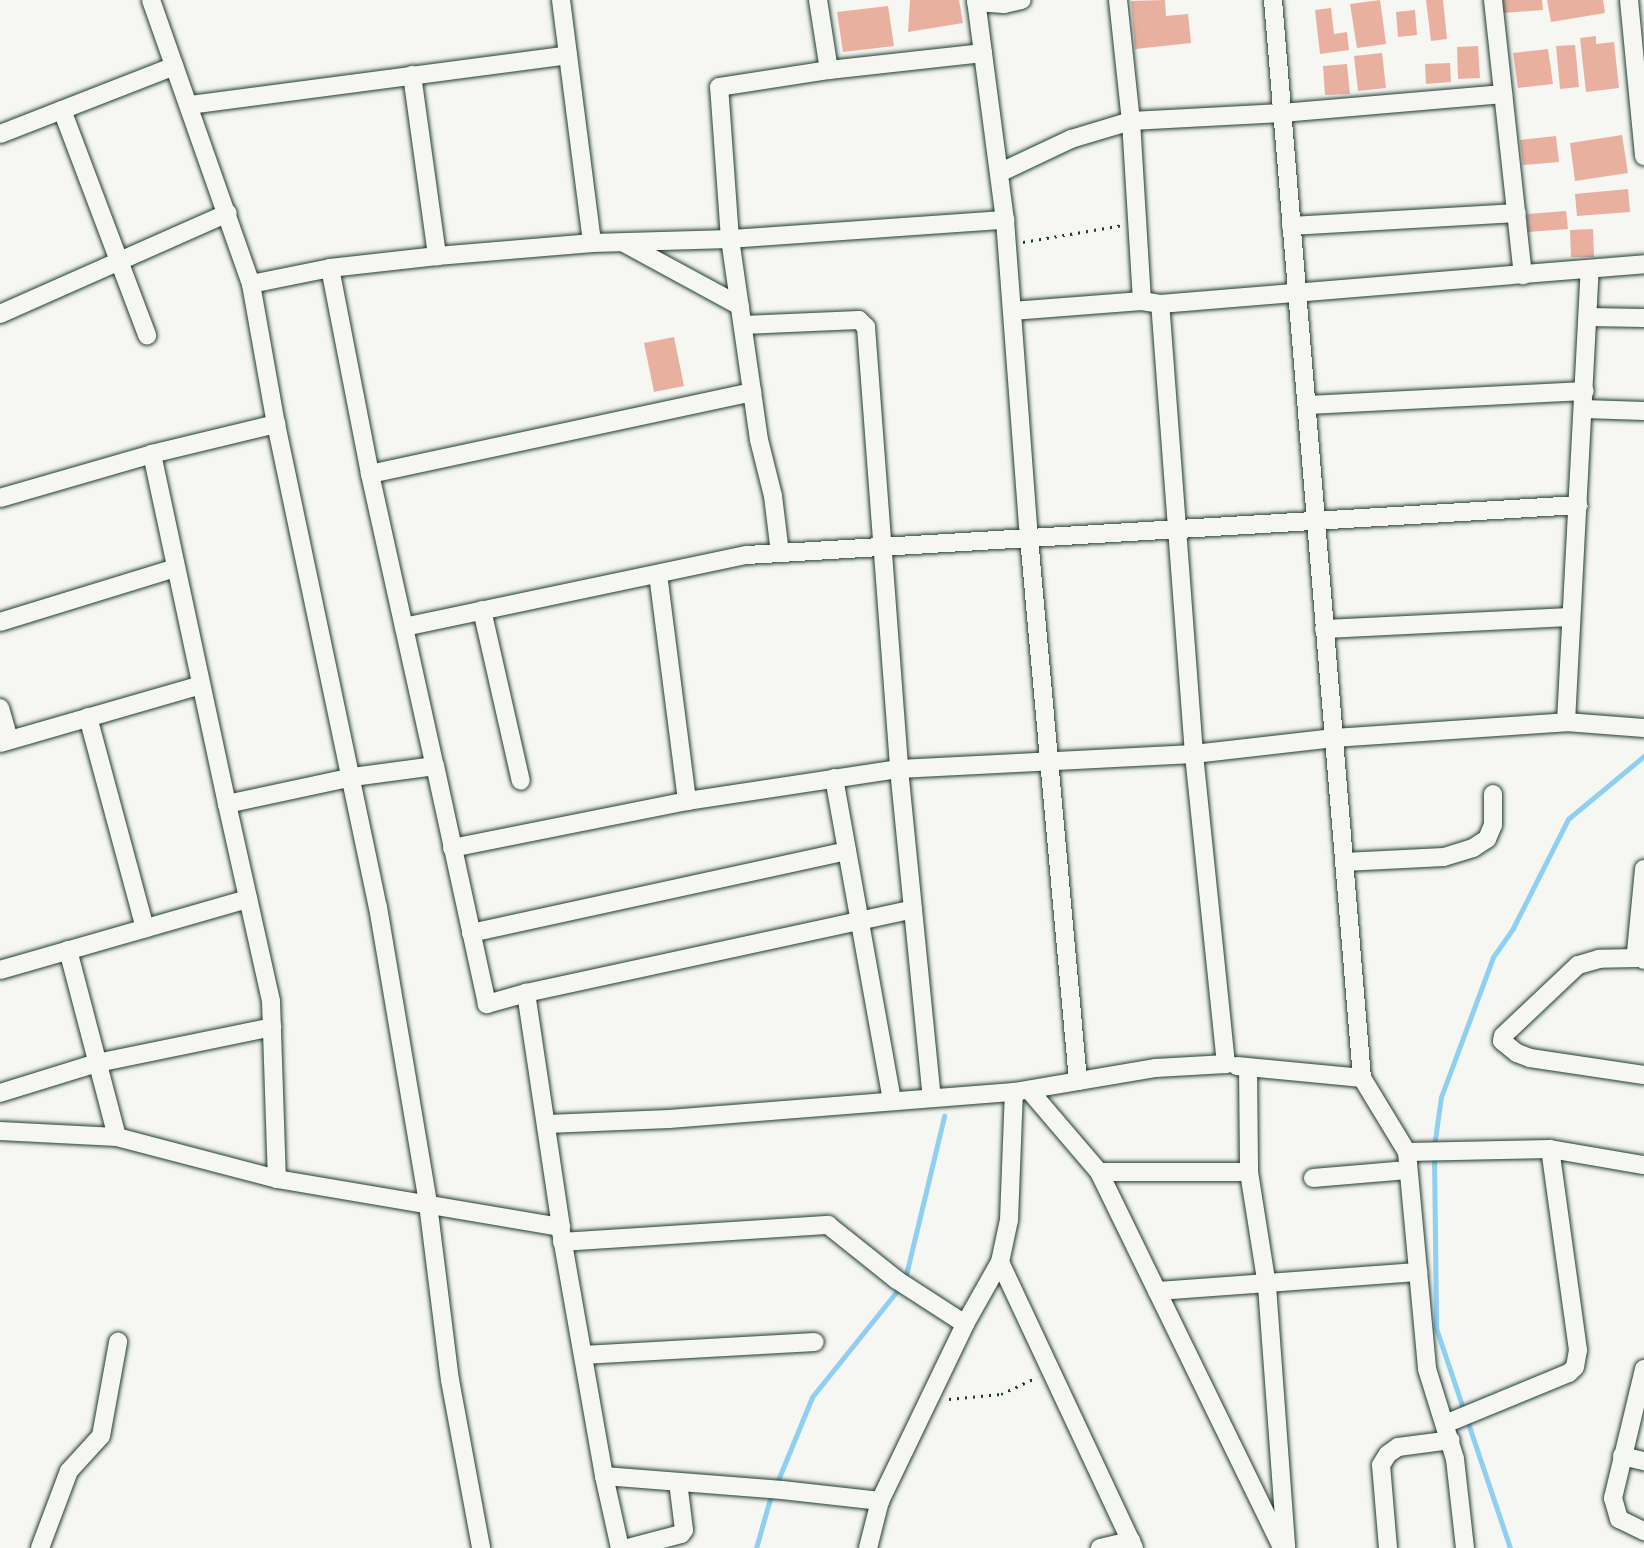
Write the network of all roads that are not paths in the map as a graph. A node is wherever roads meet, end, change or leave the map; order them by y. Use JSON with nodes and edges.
{"nodes":[{"id":1,"x":151,"y":0,"type":"edge"},
{"id":2,"x":561,"y":0,"type":"edge"},
{"id":3,"x":818,"y":0,"type":"edge"},
{"id":4,"x":1022,"y":0,"type":"edge"},
{"id":5,"x":1118,"y":0,"type":"edge"},
{"id":6,"x":1273,"y":0,"type":"edge"},
{"id":7,"x":1493,"y":0,"type":"edge"},
{"id":8,"x":1629,"y":0,"type":"edge"},
{"id":9,"x":976,"y":1,"type":"edge"},
{"id":10,"x":983,"y":53,"type":"junction"},
{"id":11,"x":568,"y":55,"type":"junction"},
{"id":12,"x":174,"y":66,"type":"junction"},
{"id":13,"x":829,"y":70,"type":"junction"},
{"id":14,"x":412,"y":75,"type":"junction"},
{"id":15,"x":1503,"y":94,"type":"junction"},
{"id":16,"x":190,"y":105,"type":"junction"},
{"id":17,"x":62,"y":110,"type":"junction"},
{"id":18,"x":1282,"y":113,"type":"junction"},
{"id":19,"x":1131,"y":121,"type":"junction"},
{"id":20,"x":0,"y":134,"type":"edge"},
{"id":21,"x":1644,"y":156,"type":"edge"},
{"id":22,"x":999,"y":173,"type":"junction"},
{"id":23,"x":228,"y":213,"type":"junction"},
{"id":24,"x":1517,"y":213,"type":"junction"},
{"id":25,"x":1005,"y":220,"type":"junction"},
{"id":26,"x":1291,"y":226,"type":"junction"},
{"id":27,"x":730,"y":239,"type":"junction"},
{"id":28,"x":622,"y":242,"type":"junction"},
{"id":29,"x":592,"y":243,"type":"junction"},
{"id":30,"x":437,"y":256,"type":"junction"},
{"id":31,"x":118,"y":262,"type":"junction"},
{"id":32,"x":1644,"y":264,"type":"edge"},
{"id":33,"x":330,"y":268,"type":"junction"},
{"id":34,"x":1590,"y":270,"type":"junction"},
{"id":35,"x":1523,"y":275,"type":"junction"},
{"id":36,"x":251,"y":284,"type":"junction"},
{"id":37,"x":1297,"y":292,"type":"junction"},
{"id":38,"x":1151,"y":302,"type":"junction"},
{"id":39,"x":1012,"y":311,"type":"junction"},
{"id":40,"x":0,"y":314,"type":"edge"},
{"id":41,"x":741,"y":315,"type":"junction"},
{"id":42,"x":1588,"y":317,"type":"junction"},
{"id":43,"x":1644,"y":318,"type":"edge"},
{"id":44,"x":147,"y":335,"type":"dead end"},
{"id":45,"x":752,"y":392,"type":"junction"},
{"id":46,"x":1584,"y":400,"type":"junction"},
{"id":47,"x":1308,"y":405,"type":"junction"},
{"id":48,"x":1644,"y":411,"type":"edge"},
{"id":49,"x":276,"y":424,"type":"junction"},
{"id":50,"x":152,"y":454,"type":"junction"},
{"id":51,"x":370,"y":474,"type":"junction"},
{"id":52,"x":0,"y":498,"type":"edge"},
{"id":53,"x":1578,"y":505,"type":"junction"},
{"id":54,"x":1314,"y":519,"type":"junction"},
{"id":55,"x":1175,"y":528,"type":"junction"},
{"id":56,"x":1029,"y":538,"type":"junction"},
{"id":57,"x":881,"y":546,"type":"junction"},
{"id":58,"x":780,"y":553,"type":"junction"},
{"id":59,"x":176,"y":568,"type":"junction"},
{"id":60,"x":658,"y":574,"type":"junction"},
{"id":61,"x":482,"y":610,"type":"junction"},
{"id":62,"x":1571,"y":617,"type":"junction"},
{"id":63,"x":0,"y":622,"type":"edge"},
{"id":64,"x":404,"y":627,"type":"junction"},
{"id":65,"x":1324,"y":629,"type":"junction"},
{"id":66,"x":201,"y":685,"type":"junction"},
{"id":67,"x":0,"y":708,"type":"edge"},
{"id":68,"x":88,"y":717,"type":"junction"},
{"id":69,"x":1566,"y":722,"type":"junction"},
{"id":70,"x":1644,"y":728,"type":"edge"},
{"id":71,"x":1334,"y":738,"type":"junction"},
{"id":72,"x":5,"y":742,"type":"edge"},
{"id":73,"x":1194,"y":754,"type":"junction"},
{"id":74,"x":1051,"y":760,"type":"junction"},
{"id":75,"x":435,"y":766,"type":"junction"},
{"id":76,"x":899,"y":769,"type":"junction"},
{"id":77,"x":353,"y":777,"type":"junction"},
{"id":78,"x":834,"y":778,"type":"junction"},
{"id":79,"x":521,"y":781,"type":"dead end"},
{"id":80,"x":1493,"y":794,"type":"dead end"},
{"id":81,"x":687,"y":801,"type":"junction"},
{"id":82,"x":227,"y":804,"type":"junction"},
{"id":83,"x":452,"y":848,"type":"junction"},
{"id":84,"x":847,"y":851,"type":"junction"},
{"id":85,"x":1344,"y":862,"type":"junction"},
{"id":86,"x":1644,"y":869,"type":"edge"},
{"id":87,"x":248,"y":899,"type":"junction"},
{"id":88,"x":913,"y":909,"type":"junction"},
{"id":89,"x":859,"y":918,"type":"junction"},
{"id":90,"x":145,"y":928,"type":"junction"},
{"id":91,"x":471,"y":933,"type":"junction"},
{"id":92,"x":68,"y":950,"type":"junction"},
{"id":93,"x":1641,"y":959,"type":"edge"},
{"id":94,"x":0,"y":970,"type":"edge"},
{"id":95,"x":526,"y":993,"type":"junction"},
{"id":96,"x":272,"y":1027,"type":"junction"},
{"id":97,"x":97,"y":1063,"type":"junction"},
{"id":98,"x":1226,"y":1064,"type":"junction"},
{"id":99,"x":1248,"y":1068,"type":"junction"},
{"id":100,"x":1644,"y":1075,"type":"edge"},
{"id":101,"x":1362,"y":1078,"type":"junction"},
{"id":102,"x":1078,"y":1081,"type":"junction"},
{"id":103,"x":1022,"y":1091,"type":"junction"},
{"id":104,"x":0,"y":1093,"type":"edge"},
{"id":105,"x":932,"y":1097,"type":"junction"},
{"id":106,"x":892,"y":1101,"type":"junction"},
{"id":107,"x":547,"y":1124,"type":"junction"},
{"id":108,"x":0,"y":1131,"type":"edge"},
{"id":109,"x":117,"y":1137,"type":"junction"},
{"id":110,"x":1550,"y":1149,"type":"junction"},
{"id":111,"x":1413,"y":1158,"type":"junction"},
{"id":112,"x":1644,"y":1165,"type":"edge"},
{"id":113,"x":1099,"y":1172,"type":"junction"},
{"id":114,"x":1249,"y":1172,"type":"junction"},
{"id":115,"x":1313,"y":1178,"type":"dead end"},
{"id":116,"x":277,"y":1179,"type":"junction"},
{"id":117,"x":428,"y":1204,"type":"junction"},
{"id":118,"x":562,"y":1234,"type":"junction"},
{"id":119,"x":1000,"y":1262,"type":"junction"},
{"id":120,"x":1418,"y":1272,"type":"junction"},
{"id":121,"x":1267,"y":1286,"type":"junction"},
{"id":122,"x":1157,"y":1291,"type":"junction"},
{"id":123,"x":965,"y":1324,"type":"junction"},
{"id":124,"x":118,"y":1342,"type":"dead end"},
{"id":125,"x":815,"y":1342,"type":"dead end"},
{"id":126,"x":583,"y":1355,"type":"junction"},
{"id":127,"x":1644,"y":1369,"type":"edge"},
{"id":128,"x":1452,"y":1428,"type":"junction"},
{"id":129,"x":1622,"y":1456,"type":"junction"},
{"id":130,"x":1644,"y":1461,"type":"edge"},
{"id":131,"x":604,"y":1476,"type":"junction"},
{"id":132,"x":678,"y":1482,"type":"junction"},
{"id":133,"x":880,"y":1501,"type":"junction"},
{"id":134,"x":1644,"y":1531,"type":"edge"},
{"id":135,"x":1132,"y":1544,"type":"edge"},
{"id":136,"x":40,"y":1548,"type":"edge"},
{"id":137,"x":481,"y":1548,"type":"edge"},
{"id":138,"x":620,"y":1548,"type":"edge"},
{"id":139,"x":628,"y":1548,"type":"edge"},
{"id":140,"x":868,"y":1548,"type":"edge"},
{"id":141,"x":1100,"y":1548,"type":"edge"},
{"id":142,"x":1284,"y":1548,"type":"edge"},
{"id":143,"x":1388,"y":1548,"type":"edge"},
{"id":144,"x":1465,"y":1548,"type":"edge"}],
"edges":[{"from":1,"to":12,"type":"street"},
{"from":2,"to":11,"type":"street"},
{"from":3,"to":13,"type":"street"},
{"from":4,"to":9,"type":"street"},
{"from":5,"to":19,"type":"street"},
{"from":6,"to":18,"type":"street"},
{"from":7,"to":15,"type":"street"},
{"from":8,"to":21,"type":"street"},
{"from":9,"to":10,"type":"street"},
{"from":10,"to":13,"type":"street"},
{"from":10,"to":22,"type":"street"},
{"from":11,"to":14,"type":"street"},
{"from":11,"to":29,"type":"street"},
{"from":12,"to":16,"type":"street"},
{"from":12,"to":17,"type":"street"},
{"from":13,"to":27,"type":"street"},
{"from":14,"to":16,"type":"street"},
{"from":14,"to":30,"type":"street"},
{"from":15,"to":18,"type":"street"},
{"from":15,"to":24,"type":"street"},
{"from":16,"to":23,"type":"street"},
{"from":17,"to":20,"type":"street"},
{"from":17,"to":31,"type":"street"},
{"from":18,"to":19,"type":"street"},
{"from":18,"to":26,"type":"street"},
{"from":19,"to":22,"type":"street"},
{"from":19,"to":38,"type":"street"},
{"from":22,"to":25,"type":"street"},
{"from":23,"to":31,"type":"street"},
{"from":23,"to":36,"type":"street"},
{"from":24,"to":26,"type":"street"},
{"from":24,"to":35,"type":"street"},
{"from":25,"to":27,"type":"street"},
{"from":25,"to":39,"type":"street"},
{"from":26,"to":37,"type":"street"},
{"from":27,"to":28,"type":"street"},
{"from":27,"to":41,"type":"street"},
{"from":28,"to":29,"type":"street"},
{"from":28,"to":41,"type":"street"},
{"from":29,"to":30,"type":"street"},
{"from":30,"to":33,"type":"street"},
{"from":31,"to":40,"type":"street"},
{"from":31,"to":44,"type":"street"},
{"from":32,"to":34,"type":"street"},
{"from":33,"to":36,"type":"street"},
{"from":33,"to":51,"type":"street"},
{"from":34,"to":35,"type":"street"},
{"from":34,"to":42,"type":"street"},
{"from":35,"to":37,"type":"street"},
{"from":36,"to":49,"type":"street"},
{"from":37,"to":38,"type":"street"},
{"from":37,"to":47,"type":"street"},
{"from":38,"to":39,"type":"street"},
{"from":38,"to":55,"type":"street"},
{"from":39,"to":56,"type":"street"},
{"from":41,"to":45,"type":"street"},
{"from":41,"to":57,"type":"street"},
{"from":42,"to":43,"type":"street"},
{"from":42,"to":46,"type":"street"},
{"from":45,"to":51,"type":"street"},
{"from":45,"to":58,"type":"street"},
{"from":46,"to":47,"type":"street"},
{"from":46,"to":48,"type":"street"},
{"from":46,"to":53,"type":"street"},
{"from":47,"to":54,"type":"street"},
{"from":49,"to":50,"type":"street"},
{"from":49,"to":77,"type":"street"},
{"from":50,"to":52,"type":"street"},
{"from":50,"to":59,"type":"street"},
{"from":51,"to":64,"type":"street"},
{"from":53,"to":54,"type":"street"},
{"from":53,"to":62,"type":"street"},
{"from":54,"to":55,"type":"street"},
{"from":54,"to":65,"type":"street"},
{"from":55,"to":56,"type":"street"},
{"from":55,"to":73,"type":"street"},
{"from":56,"to":57,"type":"street"},
{"from":56,"to":74,"type":"street"},
{"from":57,"to":58,"type":"street"},
{"from":57,"to":76,"type":"street"},
{"from":58,"to":60,"type":"street"},
{"from":59,"to":63,"type":"street"},
{"from":59,"to":66,"type":"street"},
{"from":60,"to":61,"type":"street"},
{"from":60,"to":81,"type":"street"},
{"from":61,"to":64,"type":"street"},
{"from":61,"to":79,"type":"street"},
{"from":62,"to":65,"type":"street"},
{"from":62,"to":69,"type":"street"},
{"from":64,"to":75,"type":"street"},
{"from":65,"to":71,"type":"street"},
{"from":66,"to":68,"type":"street"},
{"from":66,"to":82,"type":"street"},
{"from":67,"to":72,"type":"street"},
{"from":68,"to":72,"type":"street"},
{"from":68,"to":90,"type":"street"},
{"from":69,"to":70,"type":"street"},
{"from":69,"to":71,"type":"street"},
{"from":71,"to":73,"type":"street"},
{"from":71,"to":85,"type":"street"},
{"from":73,"to":74,"type":"street"},
{"from":73,"to":98,"type":"street"},
{"from":74,"to":76,"type":"street"},
{"from":74,"to":102,"type":"street"},
{"from":75,"to":77,"type":"street"},
{"from":75,"to":83,"type":"street"},
{"from":76,"to":78,"type":"street"},
{"from":76,"to":88,"type":"street"},
{"from":77,"to":82,"type":"street"},
{"from":77,"to":117,"type":"street"},
{"from":78,"to":81,"type":"street"},
{"from":78,"to":84,"type":"street"},
{"from":80,"to":85,"type":"street"},
{"from":81,"to":83,"type":"street"},
{"from":82,"to":87,"type":"street"},
{"from":83,"to":91,"type":"street"},
{"from":84,"to":89,"type":"street"},
{"from":84,"to":91,"type":"street"},
{"from":85,"to":101,"type":"street"},
{"from":86,"to":93,"type":"street"},
{"from":87,"to":90,"type":"street"},
{"from":87,"to":96,"type":"street"},
{"from":88,"to":89,"type":"street"},
{"from":88,"to":105,"type":"street"},
{"from":89,"to":95,"type":"street"},
{"from":89,"to":106,"type":"street"},
{"from":90,"to":92,"type":"street"},
{"from":91,"to":95,"type":"street"},
{"from":92,"to":94,"type":"street"},
{"from":92,"to":97,"type":"street"},
{"from":93,"to":100,"type":"street"},
{"from":95,"to":107,"type":"street"},
{"from":96,"to":97,"type":"street"},
{"from":96,"to":116,"type":"street"},
{"from":97,"to":104,"type":"street"},
{"from":97,"to":109,"type":"street"},
{"from":98,"to":99,"type":"street"},
{"from":98,"to":102,"type":"street"},
{"from":99,"to":101,"type":"street"},
{"from":99,"to":114,"type":"street"},
{"from":101,"to":111,"type":"street"},
{"from":102,"to":103,"type":"street"},
{"from":103,"to":105,"type":"street"},
{"from":103,"to":113,"type":"street"},
{"from":103,"to":119,"type":"street"},
{"from":105,"to":106,"type":"street"},
{"from":106,"to":107,"type":"street"},
{"from":107,"to":118,"type":"street"},
{"from":108,"to":109,"type":"street"},
{"from":109,"to":116,"type":"street"},
{"from":110,"to":111,"type":"street"},
{"from":110,"to":112,"type":"street"},
{"from":110,"to":128,"type":"street"},
{"from":111,"to":115,"type":"street"},
{"from":111,"to":120,"type":"street"},
{"from":113,"to":114,"type":"street"},
{"from":113,"to":122,"type":"street"},
{"from":114,"to":121,"type":"street"},
{"from":116,"to":117,"type":"street"},
{"from":117,"to":118,"type":"street"},
{"from":117,"to":137,"type":"street"},
{"from":118,"to":123,"type":"street"},
{"from":118,"to":126,"type":"street"},
{"from":119,"to":123,"type":"street"},
{"from":119,"to":135,"type":"street"},
{"from":120,"to":121,"type":"street"},
{"from":120,"to":128,"type":"street"},
{"from":121,"to":122,"type":"street"},
{"from":121,"to":142,"type":"street"},
{"from":122,"to":142,"type":"street"},
{"from":123,"to":133,"type":"street"},
{"from":124,"to":136,"type":"street"},
{"from":125,"to":126,"type":"street"},
{"from":126,"to":131,"type":"street"},
{"from":127,"to":129,"type":"street"},
{"from":128,"to":143,"type":"street"},
{"from":128,"to":144,"type":"street"},
{"from":129,"to":130,"type":"street"},
{"from":129,"to":134,"type":"street"},
{"from":131,"to":132,"type":"street"},
{"from":131,"to":138,"type":"street"},
{"from":132,"to":133,"type":"street"},
{"from":132,"to":139,"type":"street"},
{"from":133,"to":140,"type":"street"},
{"from":135,"to":141,"type":"street"}]}
